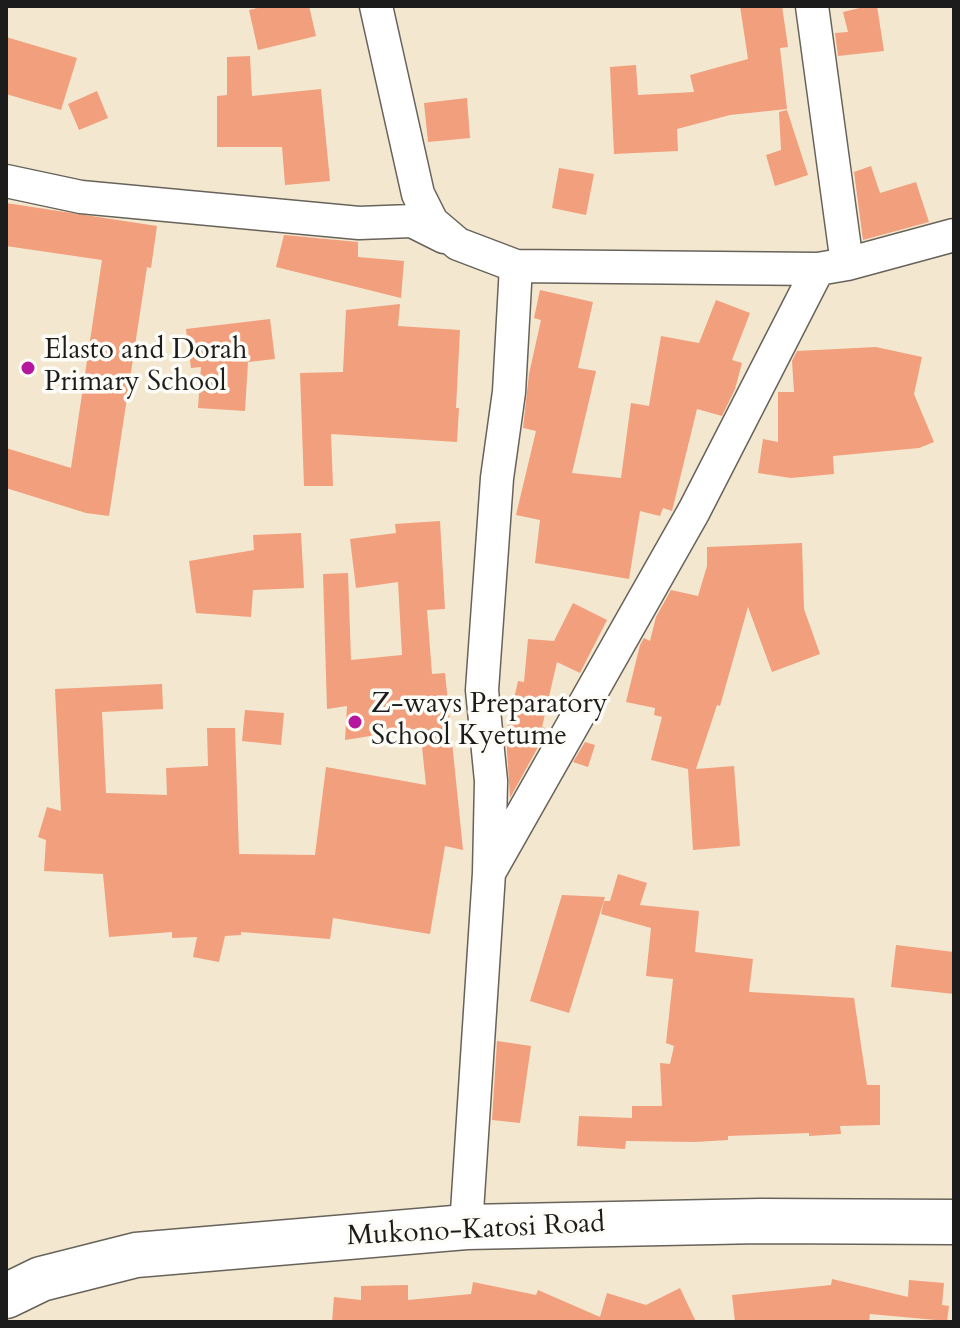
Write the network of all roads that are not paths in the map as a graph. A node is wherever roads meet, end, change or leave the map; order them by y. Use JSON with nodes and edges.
{"nodes":[{"id":1,"x":376,"y":6,"type":"edge"},
{"id":2,"x":812,"y":6,"type":"edge"},
{"id":3,"x":6,"y":181,"type":"edge"},
{"id":4,"x":954,"y":235,"type":"edge"},
{"id":5,"x":458,"y":244,"type":"junction"},
{"id":6,"x":516,"y":266,"type":"junction"},
{"id":7,"x":832,"y":267,"type":"junction"},
{"id":8,"x":489,"y":873,"type":"junction"},
{"id":9,"x":954,"y":1222,"type":"edge"},
{"id":10,"x":466,"y":1227,"type":"junction"},
{"id":11,"x":6,"y":1296,"type":"edge"}],
"edges":[{"from":1,"to":5,"type":"street"},
{"from":2,"to":7,"type":"street"},
{"from":3,"to":5,"type":"street"},
{"from":4,"to":7,"type":"street"},
{"from":5,"to":6,"type":"street"},
{"from":6,"to":7,"type":"street"},
{"from":6,"to":8,"type":"street"},
{"from":7,"to":8,"type":"street"},
{"from":8,"to":10,"type":"street"},
{"from":9,"to":10,"type":"main road","name":"Mukono-Katosi Road"},
{"from":10,"to":11,"type":"main road","name":"Mukono-Katosi Road"}]}
